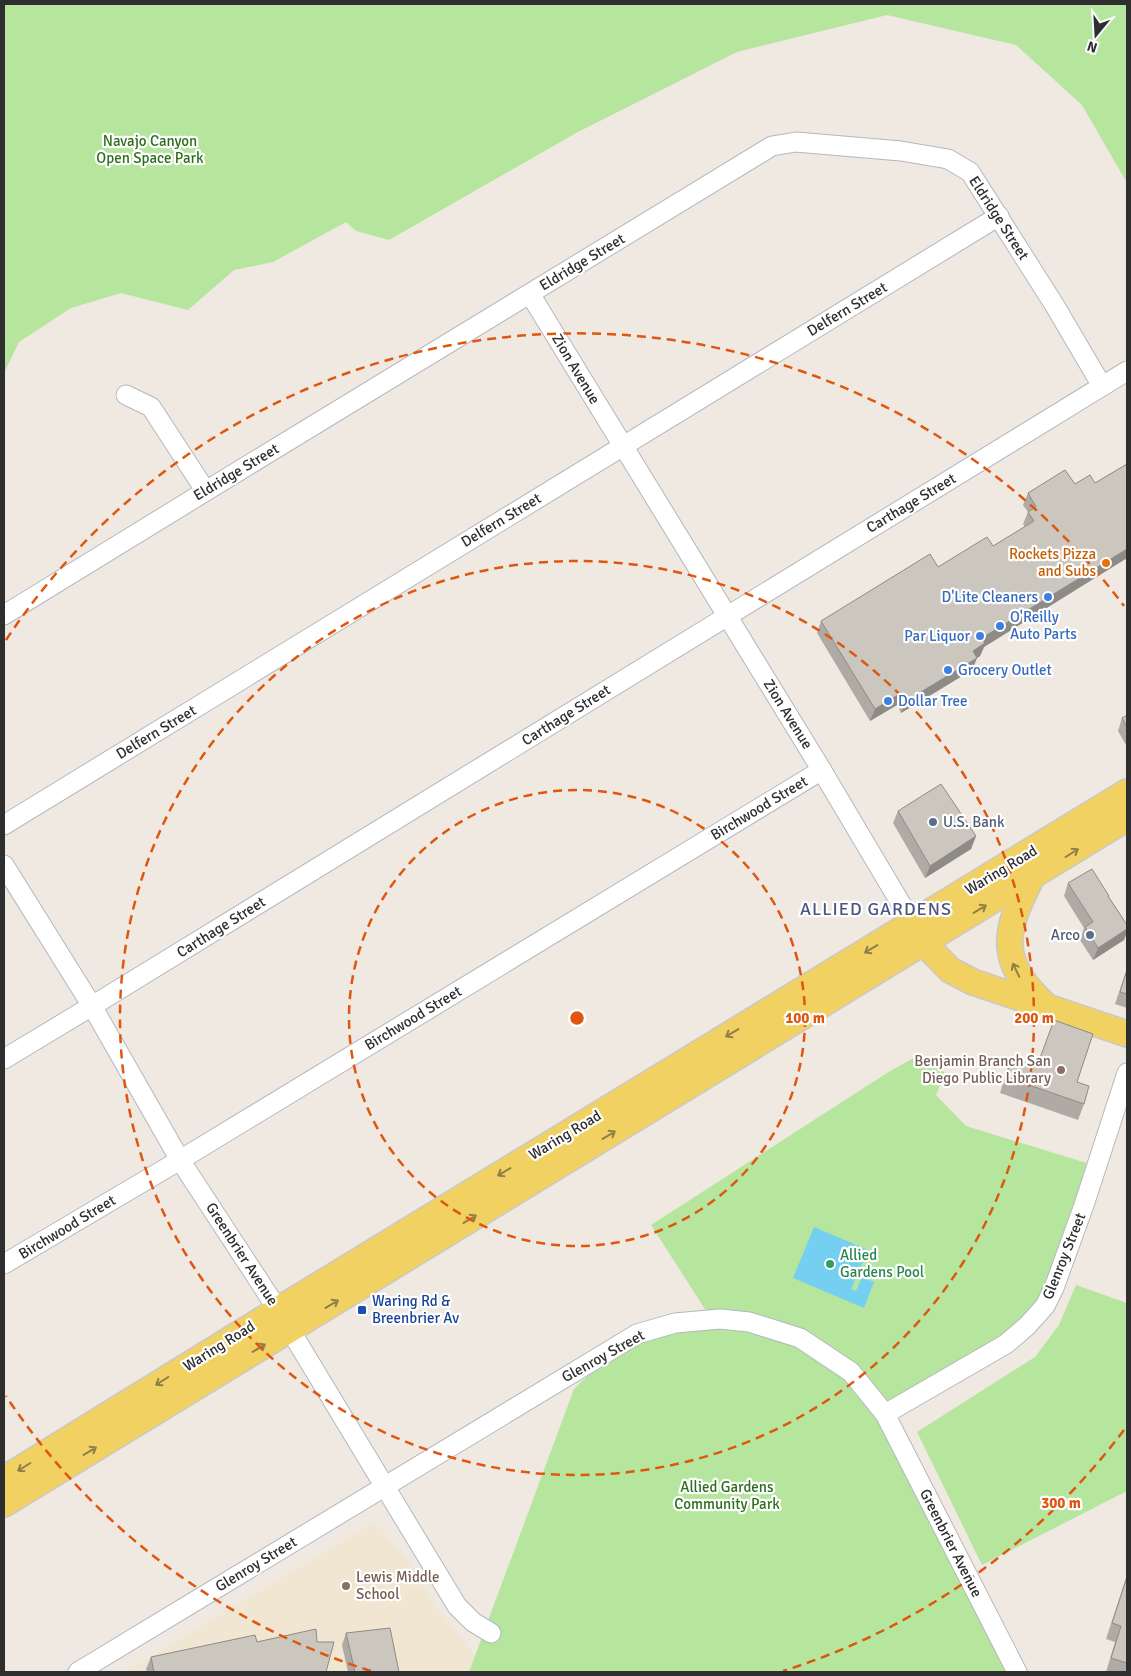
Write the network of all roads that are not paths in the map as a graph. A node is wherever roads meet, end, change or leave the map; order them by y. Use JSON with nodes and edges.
{"nodes":[{"id":1,"x":999,"y":216,"type":"junction"},
{"id":2,"x":530,"y":294,"type":"junction"},
{"id":3,"x":1127,"y":371,"type":"edge"},
{"id":4,"x":1102,"y":386,"type":"junction"},
{"id":5,"x":126,"y":395,"type":"dead end"},
{"id":6,"x":622,"y":446,"type":"junction"},
{"id":7,"x":205,"y":490,"type":"junction"},
{"id":8,"x":4,"y":615,"type":"edge"},
{"id":9,"x":728,"y":615,"type":"junction"},
{"id":10,"x":822,"y":770,"type":"junction"},
{"id":11,"x":1127,"y":792,"type":"edge"},
{"id":12,"x":1127,"y":818,"type":"edge"},
{"id":13,"x":4,"y":825,"type":"edge"},
{"id":14,"x":4,"y":865,"type":"edge"},
{"id":15,"x":1031,"y":878,"type":"junction"},
{"id":16,"x":918,"y":933,"type":"junction"},
{"id":17,"x":92,"y":1006,"type":"junction"},
{"id":18,"x":1048,"y":1007,"type":"junction"},
{"id":19,"x":1127,"y":1034,"type":"edge"},
{"id":20,"x":4,"y":1059,"type":"edge"},
{"id":21,"x":1127,"y":1073,"type":"edge"},
{"id":22,"x":180,"y":1160,"type":"junction"},
{"id":23,"x":4,"y":1264,"type":"edge"},
{"id":24,"x":284,"y":1319,"type":"junction"},
{"id":25,"x":885,"y":1414,"type":"junction"},
{"id":26,"x":4,"y":1479,"type":"edge"},
{"id":27,"x":385,"y":1486,"type":"junction"},
{"id":28,"x":4,"y":1504,"type":"edge"},
{"id":29,"x":491,"y":1633,"type":"dead end"},
{"id":30,"x":78,"y":1672,"type":"edge"},
{"id":31,"x":1017,"y":1672,"type":"edge"}],
"edges":[{"from":1,"to":2,"type":"street","name":"Eldridge Street"},
{"from":1,"to":4,"type":"street","name":"Eldridge Street"},
{"from":1,"to":6,"type":"street","name":"Delfern Street"},
{"from":2,"to":6,"type":"street","name":"Zion Avenue"},
{"from":2,"to":7,"type":"street","name":"Eldridge Street"},
{"from":3,"to":4,"type":"street","name":"Carthage Street"},
{"from":4,"to":9,"type":"street","name":"Carthage Street"},
{"from":5,"to":7,"type":"street"},
{"from":6,"to":9,"type":"street","name":"Zion Avenue"},
{"from":6,"to":13,"type":"street","name":"Delfern Street"},
{"from":7,"to":8,"type":"street","name":"Eldridge Street"},
{"from":9,"to":10,"type":"street","name":"Zion Avenue"},
{"from":9,"to":17,"type":"street","name":"Carthage Street"},
{"from":10,"to":16,"type":"street","name":"Zion Avenue"},
{"from":10,"to":22,"type":"street","name":"Birchwood Street"},
{"from":11,"to":16,"type":"main road","name":"Waring Road"},
{"from":15,"to":12,"type":"main road","name":"Waring Road","one_way":true},
{"from":14,"to":17,"type":"street","name":"Greenbrier Avenue"},
{"from":16,"to":15,"type":"main road","name":"Waring Road","one_way":true},
{"from":18,"to":15,"type":"main road","one_way":true},
{"from":16,"to":18,"type":"main road","name":"Zion Avenue"},
{"from":16,"to":24,"type":"main road","name":"Waring Road"},
{"from":17,"to":20,"type":"street","name":"Carthage Street"},
{"from":17,"to":22,"type":"street","name":"Greenbrier Avenue"},
{"from":18,"to":19,"type":"main road","name":"Zion Avenue"},
{"from":21,"to":25,"type":"street","name":"Glenroy Street"},
{"from":22,"to":23,"type":"street","name":"Birchwood Street"},
{"from":22,"to":24,"type":"street","name":"Greenbrier Avenue"},
{"from":24,"to":26,"type":"main road","name":"Waring Road","one_way":true},
{"from":24,"to":27,"type":"street","name":"Greenbrier Avenue"},
{"from":28,"to":24,"type":"main road","name":"Waring Road","one_way":true},
{"from":25,"to":27,"type":"street","name":"Glenroy Street"},
{"from":25,"to":31,"type":"street","name":"Greenbrier Avenue"},
{"from":27,"to":29,"type":"street","name":"Greenbrier Avenue"},
{"from":27,"to":30,"type":"street","name":"Glenroy Street"}]}
